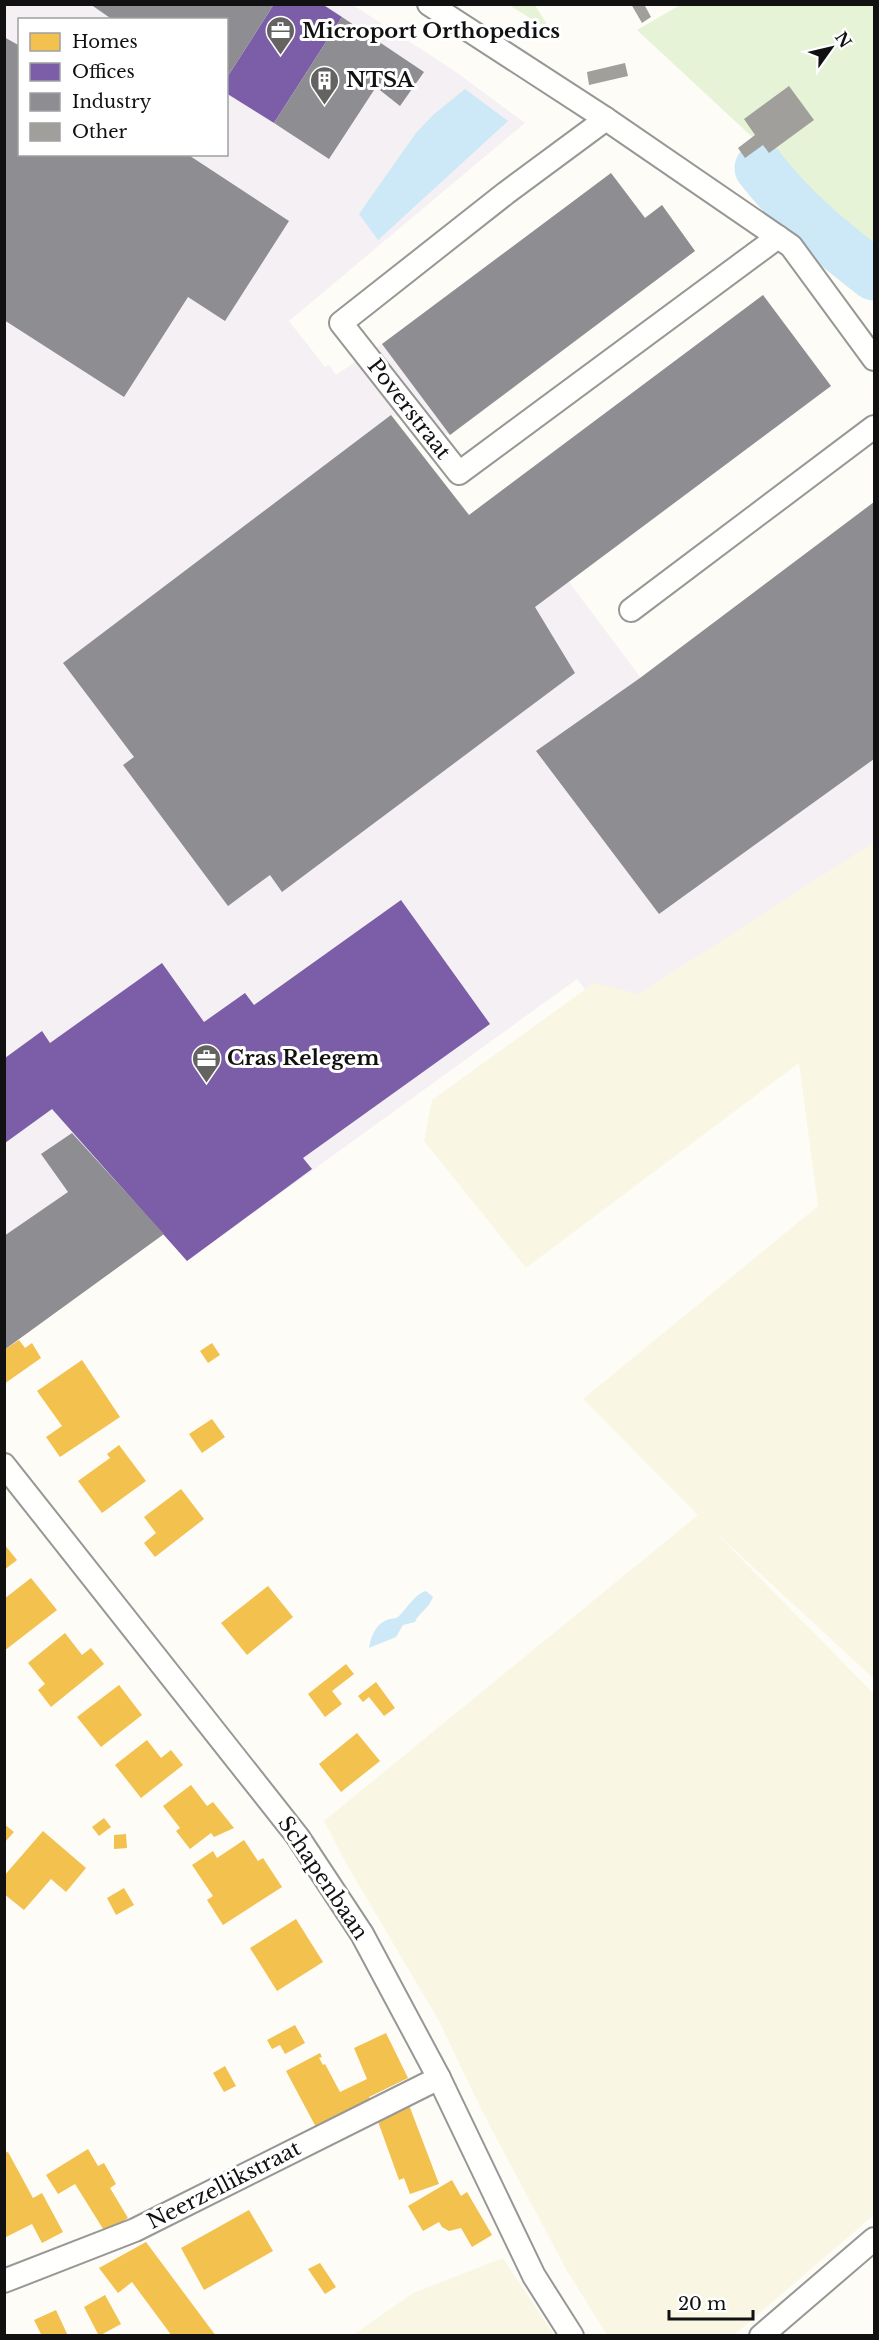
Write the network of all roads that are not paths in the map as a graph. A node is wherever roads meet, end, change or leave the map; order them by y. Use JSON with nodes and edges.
{"nodes":[{"id":1,"x":429,"y":4,"type":"edge"},
{"id":2,"x":606,"y":119,"type":"junction"},
{"id":3,"x":778,"y":237,"type":"junction"},
{"id":4,"x":874,"y":359,"type":"edge"},
{"id":5,"x":874,"y":427,"type":"edge"},
{"id":6,"x":631,"y":610,"type":"dead end"},
{"id":7,"x":4,"y":1465,"type":"edge"},
{"id":8,"x":439,"y":2078,"type":"junction"},
{"id":9,"x":874,"y":2239,"type":"edge"},
{"id":10,"x":4,"y":2281,"type":"edge"},
{"id":11,"x":572,"y":2336,"type":"edge"},
{"id":12,"x":761,"y":2336,"type":"edge"}],
"edges":[{"from":1,"to":2,"type":"street"},
{"from":2,"to":3,"type":"street"},
{"from":2,"to":3,"type":"street","name":"Poverstraat"},
{"from":3,"to":4,"type":"street"},
{"from":5,"to":6,"type":"street"},
{"from":7,"to":8,"type":"street","name":"Schapenbaan"},
{"from":8,"to":10,"type":"street","name":"Neerzellikstraat"},
{"from":8,"to":11,"type":"street","name":"Schapenbaan"},
{"from":9,"to":12,"type":"street"}]}
